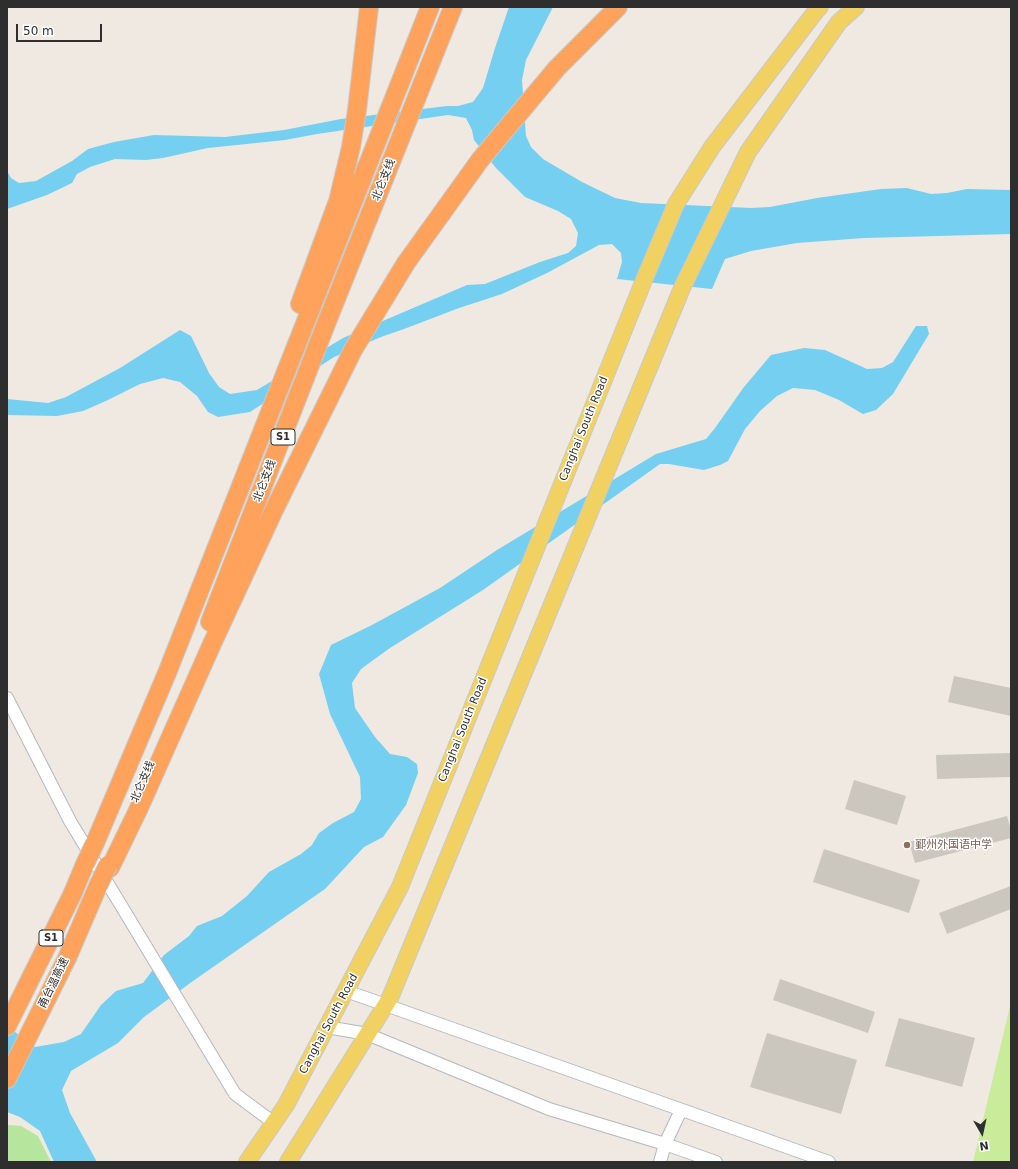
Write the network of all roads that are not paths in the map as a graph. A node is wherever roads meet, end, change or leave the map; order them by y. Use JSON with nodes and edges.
{"nodes":[{"id":1,"x":369,"y":7,"type":"edge"},
{"id":2,"x":430,"y":7,"type":"edge"},
{"id":3,"x":453,"y":7,"type":"edge"},
{"id":4,"x":618,"y":7,"type":"edge"},
{"id":5,"x":820,"y":7,"type":"edge"},
{"id":6,"x":856,"y":7,"type":"edge"},
{"id":7,"x":166,"y":673,"type":"junction"},
{"id":8,"x":7,"y":698,"type":"edge"},
{"id":9,"x":85,"y":864,"type":"joint"},
{"id":10,"x":109,"y":867,"type":"junction"},
{"id":11,"x":99,"y":888,"type":"joint"},
{"id":12,"x":346,"y":991,"type":"junction"},
{"id":13,"x":386,"y":1004,"type":"junction"},
{"id":14,"x":11,"y":1019,"type":"edge"},
{"id":15,"x":327,"y":1027,"type":"junction"},
{"id":16,"x":367,"y":1034,"type":"junction"},
{"id":17,"x":7,"y":1079,"type":"edge"},
{"id":18,"x":681,"y":1110,"type":"junction"},
{"id":19,"x":274,"y":1123,"type":"junction"},
{"id":20,"x":664,"y":1144,"type":"junction"},
{"id":21,"x":247,"y":1162,"type":"edge"},
{"id":22,"x":288,"y":1162,"type":"edge"},
{"id":23,"x":660,"y":1162,"type":"edge"},
{"id":24,"x":716,"y":1162,"type":"edge"},
{"id":25,"x":829,"y":1162,"type":"edge"}],
"edges":[{"from":1,"to":7,"type":"highway"},
{"from":2,"to":7,"type":"highway","name":"北仑支线","number":"S1"},
{"from":3,"to":10,"type":"highway","name":"北仑支线","number":"S1"},
{"from":4,"to":10,"type":"highway"},
{"from":5,"to":12,"type":"main road","name":"Canghai South Road"},
{"from":6,"to":13,"type":"main road"},
{"from":7,"to":9,"type":"highway","name":"北仑支线","number":"S1","bridge":true},
{"from":8,"to":19,"type":"street"},
{"from":9,"to":14,"type":"highway","name":"甬台温高速","number":"S1"},
{"from":10,"to":11,"type":"highway","name":"北仑支线","number":"S1","bridge":true},
{"from":11,"to":17,"type":"highway","name":"甬台温高速","number":"S1"},
{"from":12,"to":13,"type":"street"},
{"from":12,"to":15,"type":"main road","name":"Canghai South Road"},
{"from":13,"to":16,"type":"main road"},
{"from":13,"to":18,"type":"street"},
{"from":15,"to":16,"type":"street"},
{"from":15,"to":19,"type":"main road","name":"Canghai South Road"},
{"from":16,"to":20,"type":"street"},
{"from":16,"to":22,"type":"main road"},
{"from":18,"to":20,"type":"street"},
{"from":18,"to":25,"type":"street"},
{"from":19,"to":21,"type":"main road","name":"Canghai South Road"},
{"from":20,"to":23,"type":"street"},
{"from":20,"to":24,"type":"street"}]}
